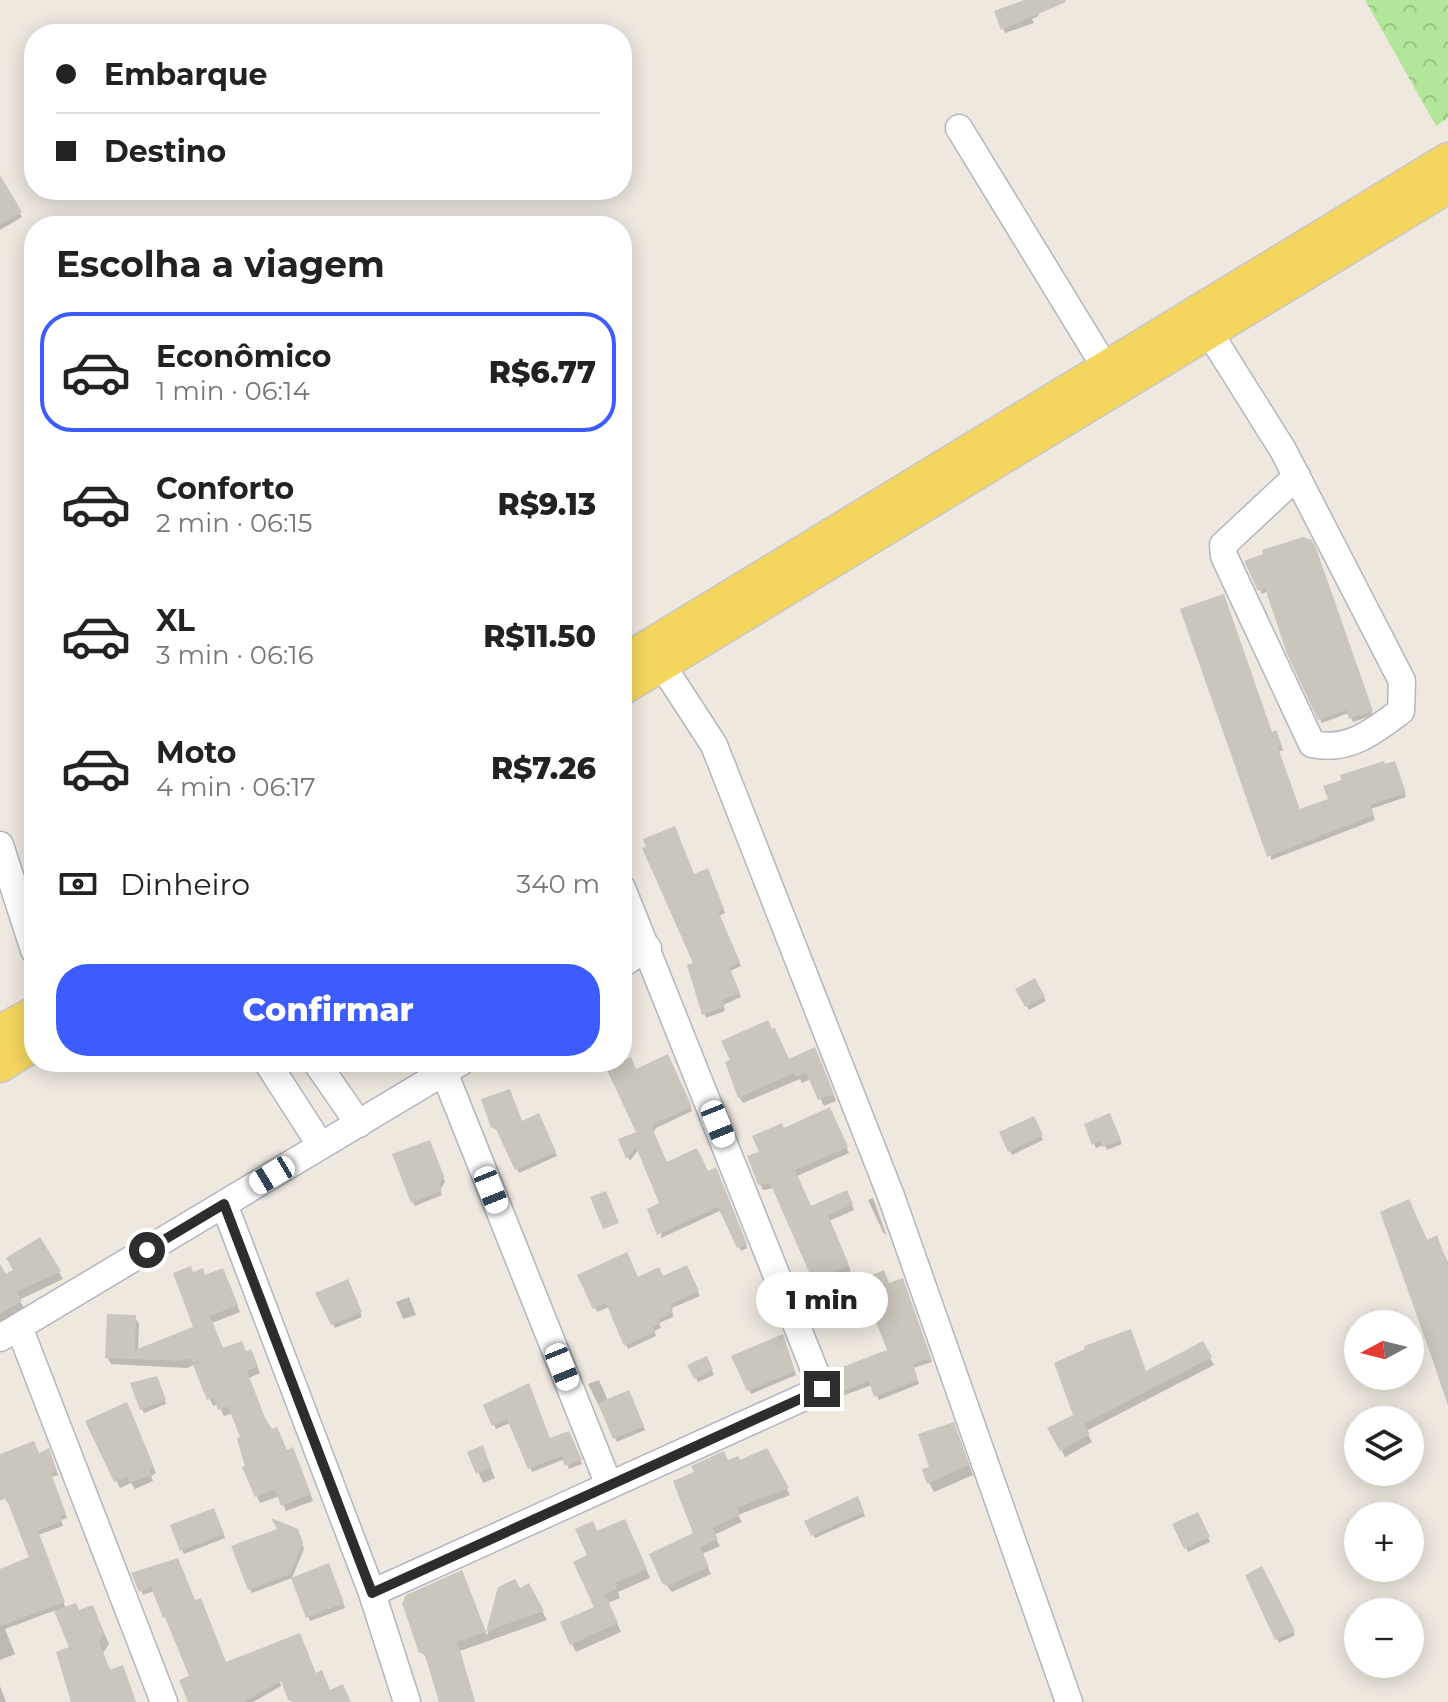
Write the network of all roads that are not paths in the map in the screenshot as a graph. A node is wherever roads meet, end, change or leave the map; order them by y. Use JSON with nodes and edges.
{"nodes":[{"id":1,"x":959,"y":128,"type":"dead end"},
{"id":2,"x":1448,"y":159,"type":"edge"},
{"id":3,"x":1445,"y":192,"type":"edge"},
{"id":4,"x":1209,"y":332,"type":"junction"},
{"id":5,"x":1105,"y":367,"type":"junction"},
{"id":6,"x":1297,"y":476,"type":"junction"},
{"id":7,"x":632,"y":656,"type":"edge"},
{"id":8,"x":662,"y":665,"type":"junction"},
{"id":9,"x":632,"y":683,"type":"edge"},
{"id":10,"x":0,"y":845,"type":"edge"},
{"id":11,"x":632,"y":911,"type":"edge"},
{"id":12,"x":24,"y":919,"type":"edge"},
{"id":13,"x":648,"y":948,"type":"junction"},
{"id":14,"x":632,"y":958,"type":"edge"},
{"id":15,"x":24,"y":1018,"type":"edge"},
{"id":16,"x":0,"y":1031,"type":"edge"},
{"id":17,"x":24,"y":1051,"type":"edge"},
{"id":18,"x":0,"y":1066,"type":"edge"},
{"id":19,"x":273,"y":1072,"type":"edge"},
{"id":20,"x":323,"y":1072,"type":"edge"},
{"id":21,"x":445,"y":1072,"type":"edge"},
{"id":22,"x":455,"y":1072,"type":"edge"},
{"id":23,"x":359,"y":1124,"type":"junction"},
{"id":24,"x":321,"y":1146,"type":"junction"},
{"id":25,"x":224,"y":1204,"type":"junction"},
{"id":26,"x":10,"y":1332,"type":"edge"},
{"id":27,"x":609,"y":1485,"type":"junction"},
{"id":28,"x":372,"y":1593,"type":"junction"},
{"id":29,"x":164,"y":1702,"type":"edge"},
{"id":30,"x":407,"y":1702,"type":"edge"},
{"id":31,"x":1069,"y":1702,"type":"edge"}],
"edges":[{"from":1,"to":5,"type":"street"},
{"from":2,"to":5,"type":"main road"},
{"from":3,"to":4,"type":"main road"},
{"from":4,"to":6,"type":"street"},
{"from":4,"to":8,"type":"main road"},
{"from":5,"to":7,"type":"main road"},
{"from":6,"to":6,"type":"street"},
{"from":8,"to":9,"type":"main road"},
{"from":8,"to":31,"type":"street"},
{"from":10,"to":12,"type":"street"},
{"from":11,"to":13,"type":"street"},
{"from":13,"to":14,"type":"street"},
{"from":13,"to":27,"type":"street"},
{"from":15,"to":16,"type":"main road"},
{"from":17,"to":18,"type":"main road"},
{"from":19,"to":24,"type":"street"},
{"from":20,"to":23,"type":"street"},
{"from":21,"to":23,"type":"street"},
{"from":22,"to":27,"type":"street"},
{"from":23,"to":24,"type":"street"},
{"from":24,"to":25,"type":"street"},
{"from":25,"to":26,"type":"street"},
{"from":25,"to":28,"type":"street"},
{"from":26,"to":29,"type":"street"},
{"from":27,"to":28,"type":"street"},
{"from":28,"to":30,"type":"street"}]}
